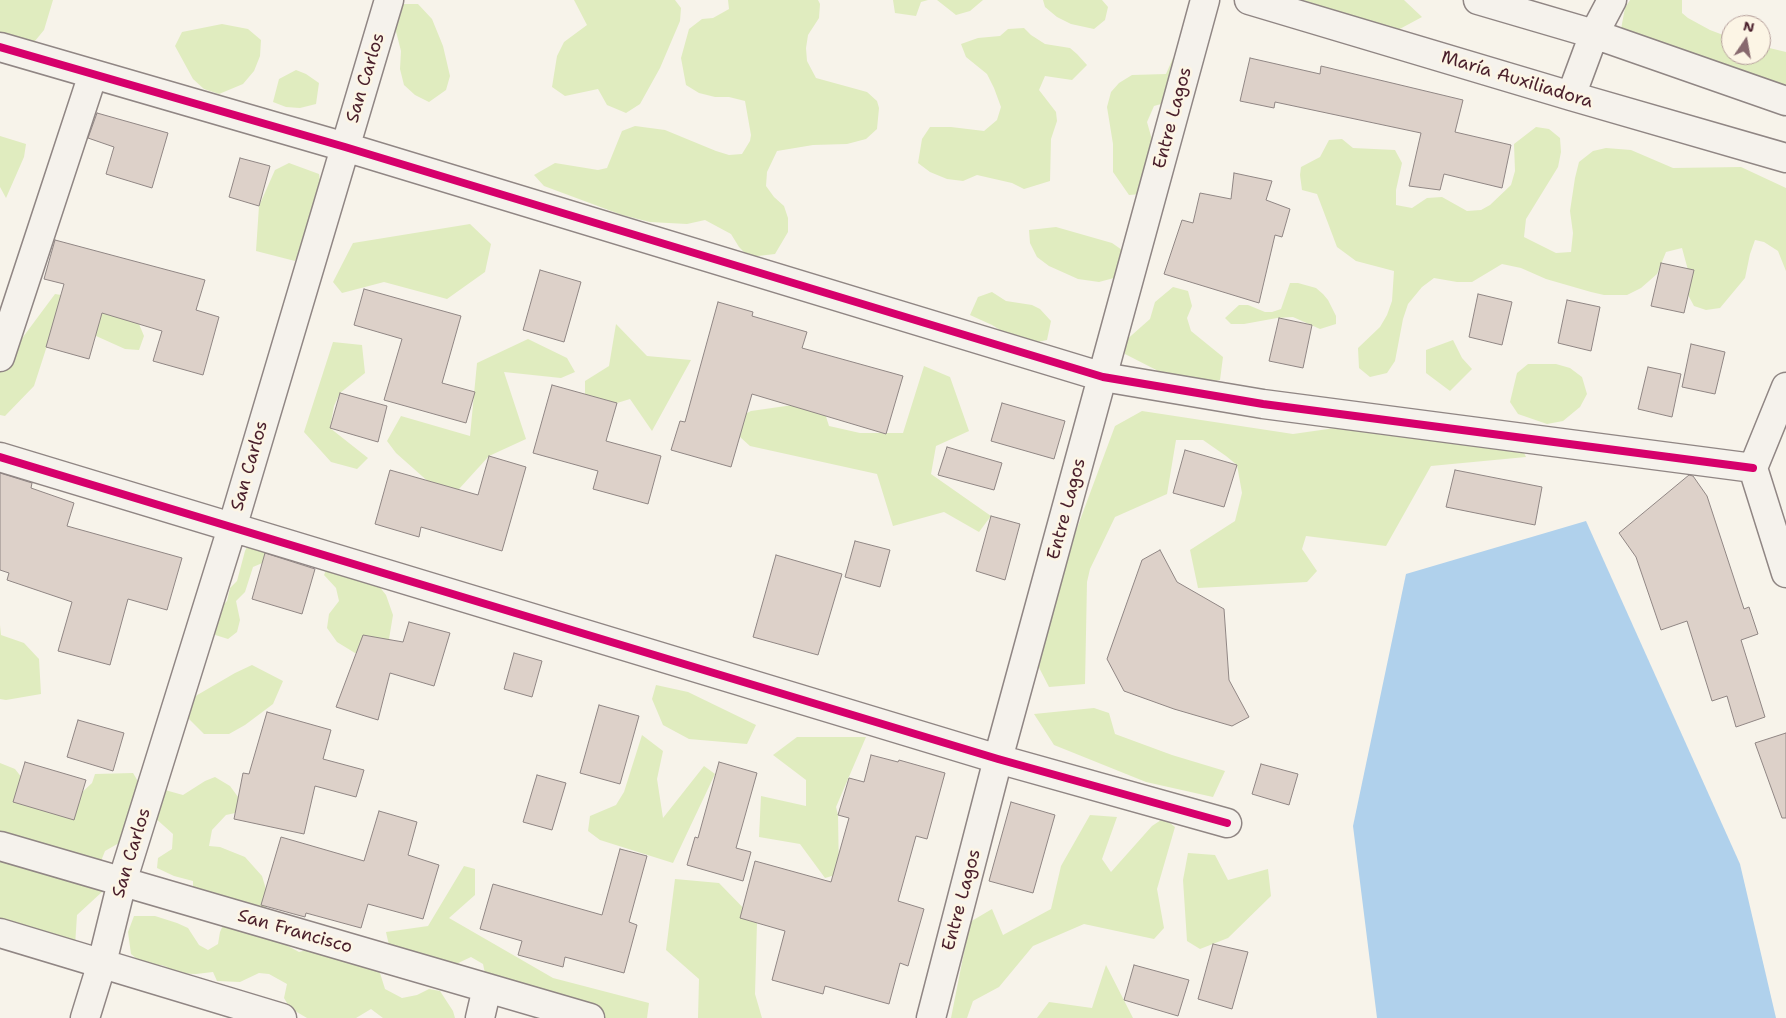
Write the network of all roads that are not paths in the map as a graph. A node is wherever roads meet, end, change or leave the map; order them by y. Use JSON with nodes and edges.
{"nodes":[{"id":1,"x":389,"y":0,"type":"edge"},
{"id":2,"x":1205,"y":0,"type":"edge"},
{"id":3,"x":1249,"y":0,"type":"edge"},
{"id":4,"x":1478,"y":0,"type":"edge"},
{"id":5,"x":1612,"y":0,"type":"edge"},
{"id":6,"x":1594,"y":34,"type":"junction"},
{"id":7,"x":0,"y":47,"type":"edge"},
{"id":8,"x":93,"y":74,"type":"junction"},
{"id":9,"x":1571,"y":96,"type":"junction"},
{"id":10,"x":1786,"y":101,"type":"edge"},
{"id":11,"x":345,"y":147,"type":"junction"},
{"id":12,"x":1786,"y":158,"type":"edge"},
{"id":13,"x":0,"y":357,"type":"edge"},
{"id":14,"x":1103,"y":377,"type":"junction"},
{"id":15,"x":1786,"y":387,"type":"edge"},
{"id":16,"x":0,"y":457,"type":"edge"},
{"id":17,"x":1753,"y":468,"type":"junction"},
{"id":18,"x":232,"y":528,"type":"junction"},
{"id":19,"x":1786,"y":573,"type":"edge"},
{"id":20,"x":998,"y":759,"type":"junction"},
{"id":21,"x":1227,"y":823,"type":"dead end"},
{"id":22,"x":0,"y":846,"type":"edge"},
{"id":23,"x":122,"y":882,"type":"junction"},
{"id":24,"x":0,"y":933,"type":"edge"},
{"id":25,"x":102,"y":964,"type":"junction"},
{"id":26,"x":487,"y":988,"type":"junction"},
{"id":27,"x":86,"y":1018,"type":"edge"},
{"id":28,"x":282,"y":1018,"type":"edge"},
{"id":29,"x":480,"y":1018,"type":"edge"},
{"id":30,"x":590,"y":1018,"type":"edge"},
{"id":31,"x":931,"y":1018,"type":"edge"}],
"edges":[{"from":1,"to":11,"type":"street","name":"San Carlos"},
{"from":2,"to":14,"type":"street","name":"Entre Lagos"},
{"from":3,"to":9,"type":"street","name":"María Auxiliadora"},
{"from":4,"to":6,"type":"street"},
{"from":5,"to":6,"type":"street"},
{"from":6,"to":9,"type":"street"},
{"from":6,"to":10,"type":"street"},
{"from":7,"to":8,"type":"street"},
{"from":8,"to":11,"type":"street"},
{"from":8,"to":13,"type":"street"},
{"from":9,"to":12,"type":"street","name":"María Auxiliadora"},
{"from":11,"to":14,"type":"street"},
{"from":11,"to":18,"type":"street","name":"San Carlos"},
{"from":14,"to":17,"type":"street"},
{"from":14,"to":20,"type":"street","name":"Entre Lagos"},
{"from":15,"to":17,"type":"street"},
{"from":16,"to":18,"type":"street"},
{"from":17,"to":19,"type":"street"},
{"from":18,"to":20,"type":"street"},
{"from":18,"to":23,"type":"street","name":"San Carlos"},
{"from":20,"to":21,"type":"street"},
{"from":20,"to":31,"type":"street","name":"Entre Lagos"},
{"from":22,"to":23,"type":"street","name":"San Francisco"},
{"from":23,"to":25,"type":"street","name":"San Carlos"},
{"from":23,"to":26,"type":"street","name":"San Francisco"},
{"from":24,"to":25,"type":"street"},
{"from":25,"to":27,"type":"street","name":"San Carlos"},
{"from":25,"to":28,"type":"street"},
{"from":26,"to":29,"type":"street"},
{"from":26,"to":30,"type":"street","name":"San Francisco"}]}
